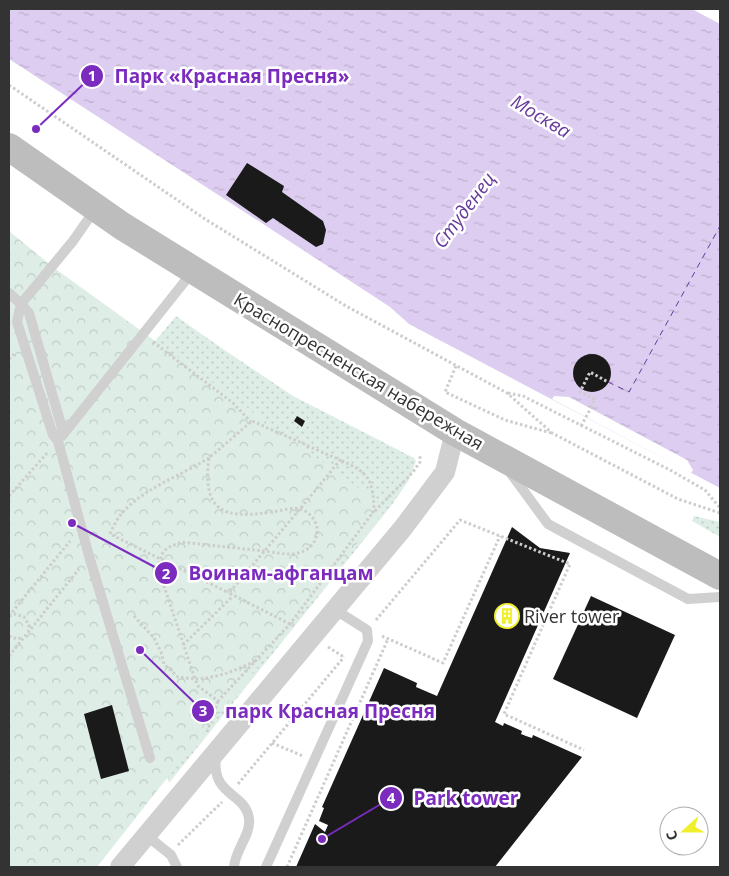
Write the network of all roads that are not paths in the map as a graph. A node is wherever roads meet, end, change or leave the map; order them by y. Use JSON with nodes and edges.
{"nodes":[{"id":1,"x":9,"y":147,"type":"edge"},
{"id":2,"x":96,"y":208,"type":"junction"},
{"id":3,"x":194,"y":270,"type":"junction"},
{"id":4,"x":9,"y":293,"type":"edge"},
{"id":5,"x":21,"y":304,"type":"junction"},
{"id":6,"x":455,"y":432,"type":"junction"},
{"id":7,"x":58,"y":440,"type":"junction"},
{"id":8,"x":497,"y":455,"type":"junction"},
{"id":9,"x":720,"y":576,"type":"edge"},
{"id":10,"x":720,"y":597,"type":"edge"},
{"id":11,"x":334,"y":609,"type":"junction"},
{"id":12,"x":220,"y":745,"type":"junction"},
{"id":13,"x":150,"y":758,"type":"dead end"},
{"id":14,"x":146,"y":835,"type":"junction"},
{"id":15,"x":120,"y":867,"type":"edge"},
{"id":16,"x":177,"y":867,"type":"edge"},
{"id":17,"x":234,"y":867,"type":"edge"},
{"id":18,"x":266,"y":867,"type":"edge"}],
"edges":[{"from":1,"to":2,"type":"main road","name":"Краснопресненская набережная"},
{"from":2,"to":3,"type":"main road","name":"Краснопресненская набережная"},
{"from":2,"to":5,"type":"lane"},
{"from":3,"to":6,"type":"main road","name":"Краснопресненская набережная"},
{"from":3,"to":7,"type":"lane"},
{"from":4,"to":5,"type":"lane"},
{"from":5,"to":7,"type":"lane"},
{"from":6,"to":8,"type":"main road","name":"Краснопресненская набережная"},
{"from":6,"to":11,"type":"street"},
{"from":7,"to":13,"type":"lane"},
{"from":8,"to":9,"type":"main road","name":"Краснопресненская набережная"},
{"from":8,"to":10,"type":"lane"},
{"from":11,"to":12,"type":"street"},
{"from":11,"to":18,"type":"lane"},
{"from":12,"to":14,"type":"street"},
{"from":12,"to":17,"type":"lane"},
{"from":14,"to":15,"type":"street"},
{"from":14,"to":16,"type":"lane"}]}
